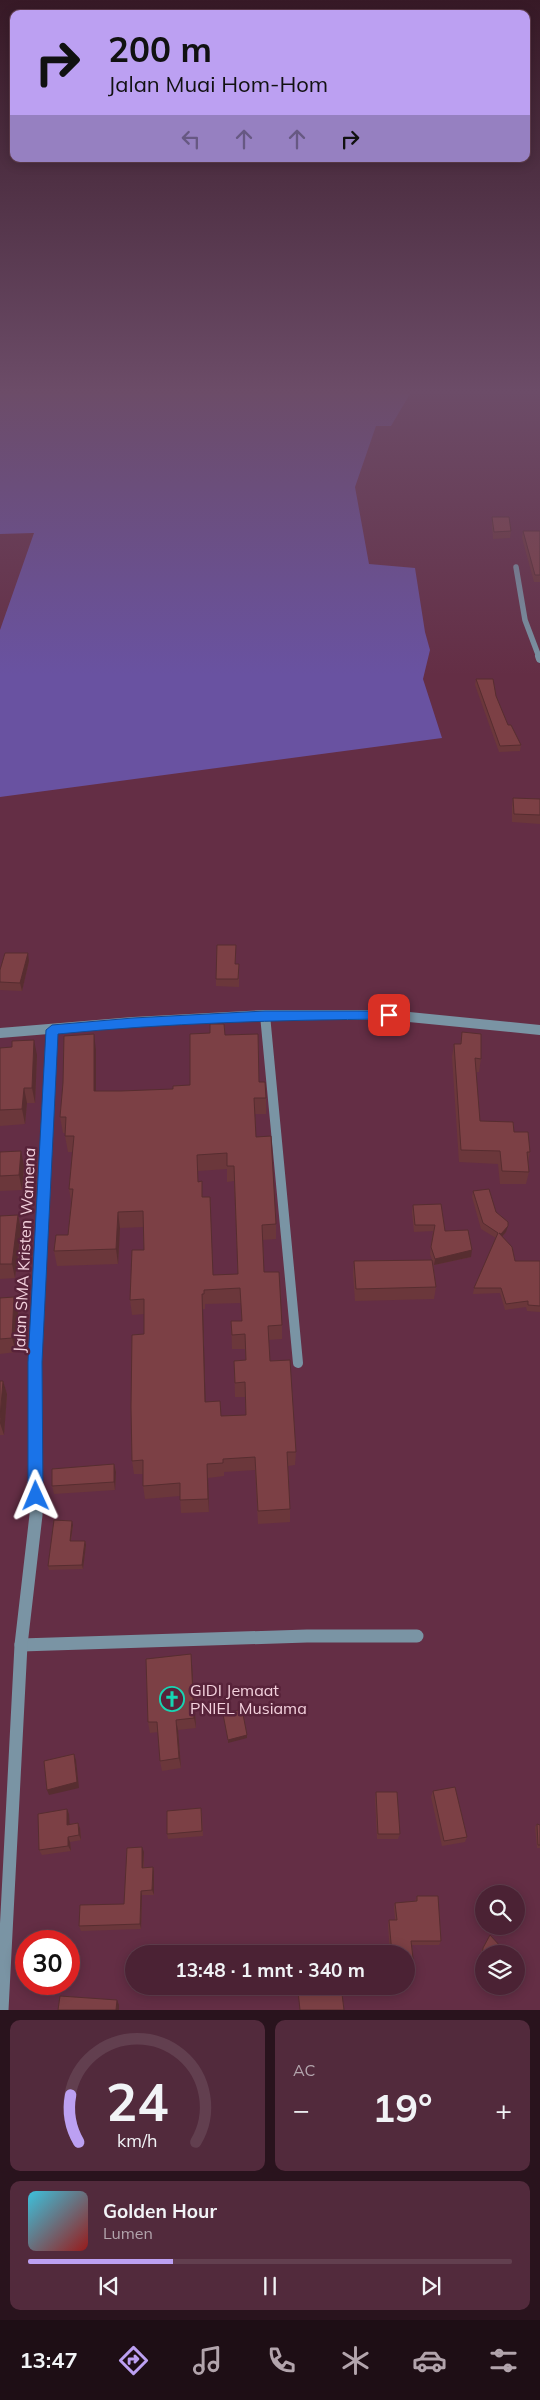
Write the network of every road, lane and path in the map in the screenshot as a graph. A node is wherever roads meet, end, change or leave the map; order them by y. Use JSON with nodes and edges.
{"nodes":[{"id":1,"x":516,"y":567,"type":"dead end"},
{"id":2,"x":540,"y":659,"type":"edge"},
{"id":3,"x":265,"y":1016,"type":"junction"},
{"id":4,"x":52,"y":1030,"type":"junction"},
{"id":5,"x":540,"y":1030,"type":"edge"},
{"id":6,"x":0,"y":1033,"type":"edge"},
{"id":7,"x":298,"y":1363,"type":"dead end"},
{"id":8,"x":417,"y":1636,"type":"dead end"},
{"id":9,"x":21,"y":1645,"type":"junction"},
{"id":10,"x":2,"y":2010,"type":"edge"}],
"edges":[{"from":1,"to":2,"type":"street"},
{"from":3,"to":4,"type":"street"},
{"from":3,"to":5,"type":"street"},
{"from":3,"to":7,"type":"street"},
{"from":4,"to":6,"type":"street"},
{"from":4,"to":9,"type":"street","name":"Jalan SMA Kristen Wamena"},
{"from":8,"to":9,"type":"street"},
{"from":9,"to":10,"type":"street","name":"Jalan SMA Kristen Wamena"}]}
